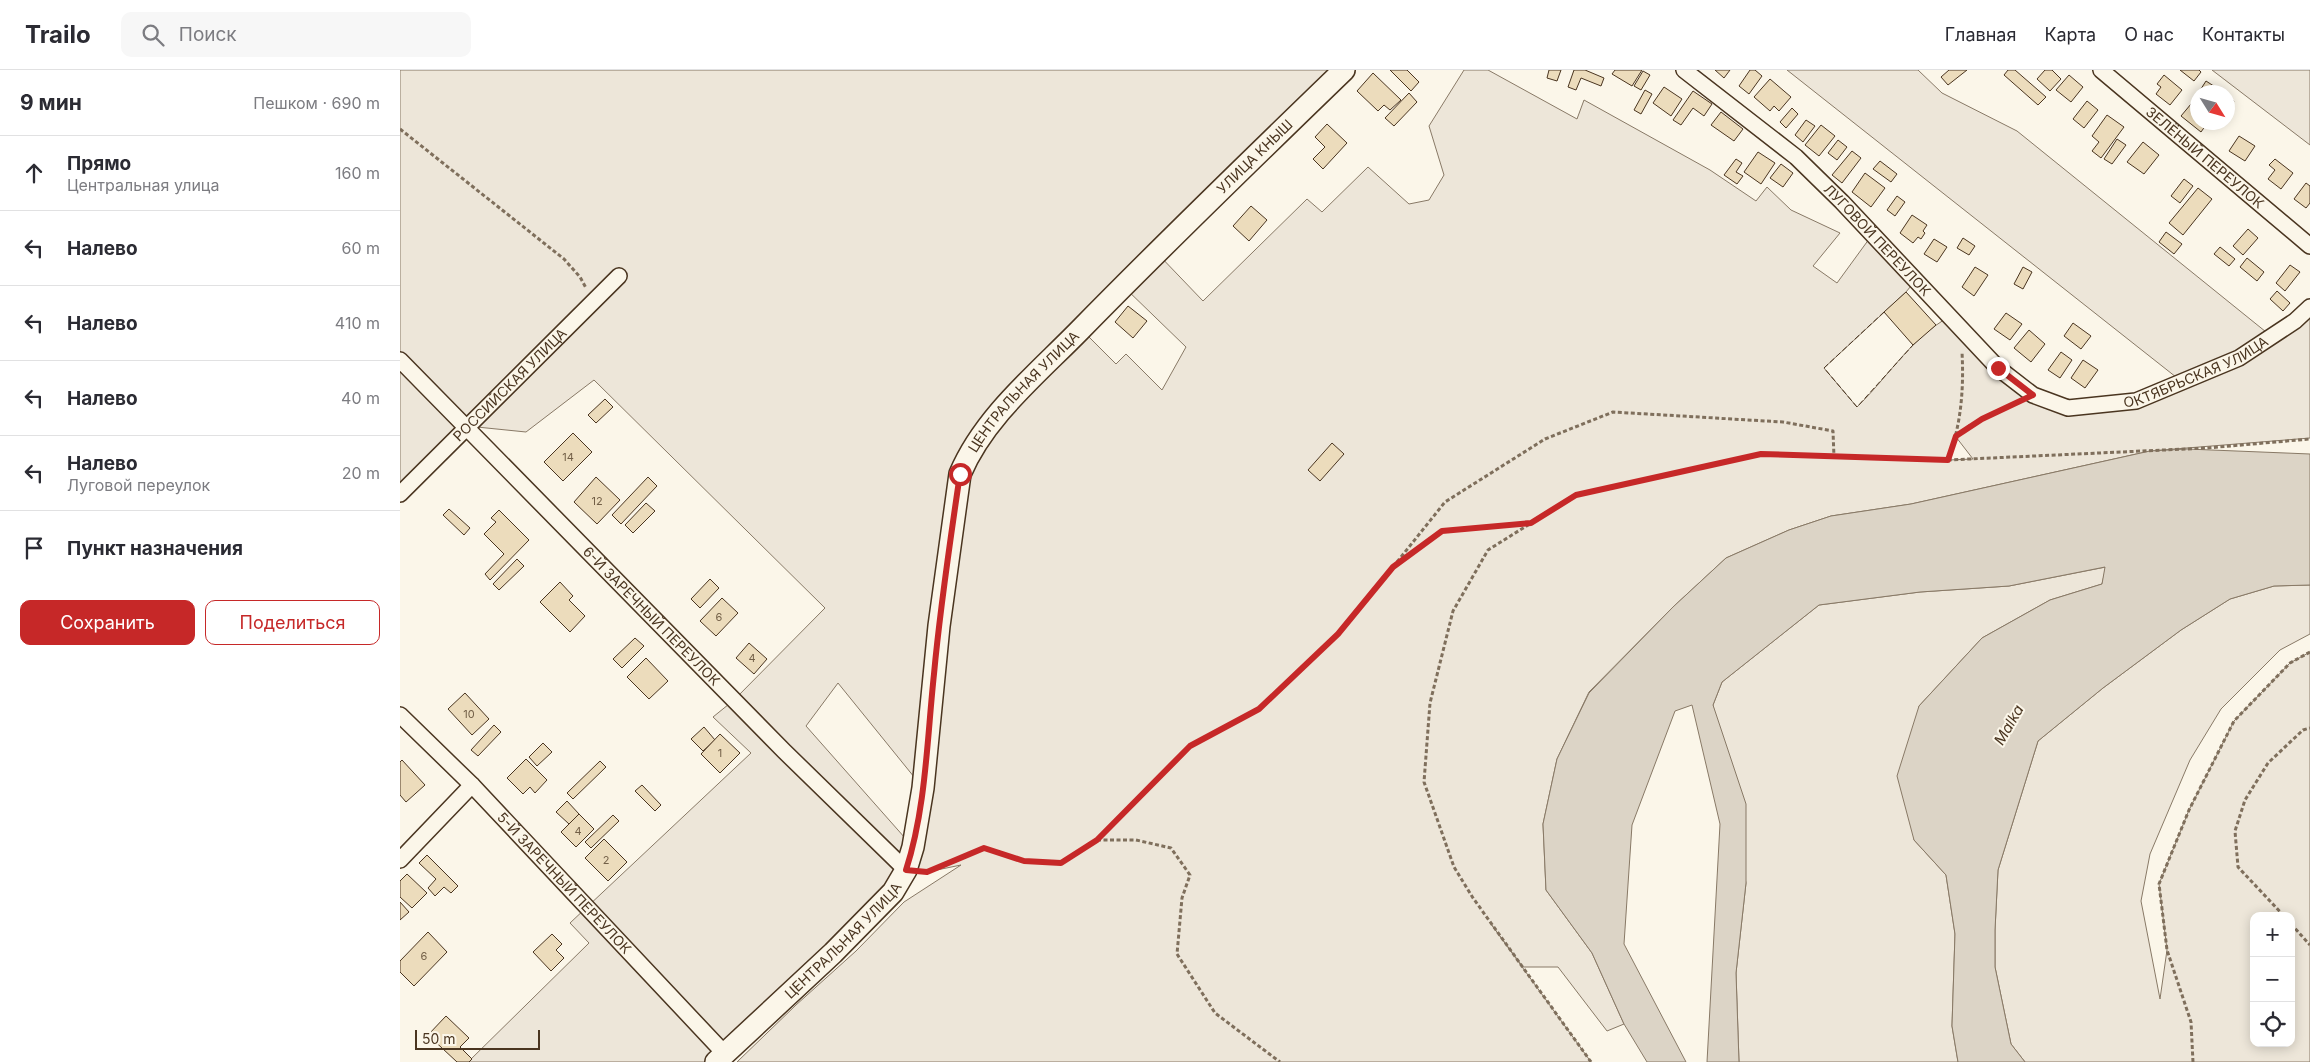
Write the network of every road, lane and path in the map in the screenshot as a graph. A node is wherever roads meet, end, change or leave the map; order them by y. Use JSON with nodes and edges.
{"nodes":[{"id":1,"x":1344,"y":70,"type":"edge"},
{"id":2,"x":1684,"y":70,"type":"edge"},
{"id":3,"x":2101,"y":70,"type":"edge"},
{"id":4,"x":400,"y":129,"type":"edge"},
{"id":5,"x":1165,"y":242,"type":"joint"},
{"id":6,"x":2310,"y":246,"type":"edge"},
{"id":7,"x":619,"y":276,"type":"dead end"},
{"id":8,"x":592,"y":302,"type":"junction"},
{"id":9,"x":2310,"y":307,"type":"edge"},
{"id":10,"x":1960,"y":329,"type":"junction"},
{"id":11,"x":400,"y":360,"type":"edge"},
{"id":12,"x":2033,"y":395,"type":"junction"},
{"id":13,"x":2068,"y":408,"type":"joint"},
{"id":14,"x":467,"y":426,"type":"junction"},
{"id":15,"x":1956,"y":436,"type":"junction"},
{"id":16,"x":2310,"y":439,"type":"edge"},
{"id":17,"x":1834,"y":457,"type":"junction"},
{"id":18,"x":1948,"y":460,"type":"junction"},
{"id":19,"x":400,"y":494,"type":"edge"},
{"id":20,"x":1531,"y":523,"type":"junction"},
{"id":21,"x":1393,"y":567,"type":"junction"},
{"id":22,"x":2310,"y":652,"type":"edge"},
{"id":23,"x":400,"y":715,"type":"edge"},
{"id":24,"x":2310,"y":728,"type":"edge"},
{"id":25,"x":472,"y":785,"type":"junction"},
{"id":26,"x":1097,"y":840,"type":"junction"},
{"id":27,"x":400,"y":860,"type":"edge"},
{"id":28,"x":906,"y":870,"type":"junction"},
{"id":29,"x":2280,"y":912,"type":"edge"},
{"id":30,"x":2295,"y":929,"type":"edge"},
{"id":31,"x":2310,"y":946,"type":"edge"},
{"id":32,"x":720,"y":1058,"type":"edge"},
{"id":33,"x":1280,"y":1062,"type":"edge"},
{"id":34,"x":1591,"y":1062,"type":"edge"},
{"id":35,"x":2193,"y":1062,"type":"edge"}],
"edges":[{"from":1,"to":5,"type":"street","name":"УЛИЦА КНЫШ"},
{"from":2,"to":10,"type":"street","name":"ЛУГОВОЙ ПЕРЕУЛОК"},
{"from":3,"to":6,"type":"street","name":"ЗЕЛЁНЫЙ ПЕРЕУЛОК"},
{"from":4,"to":8,"type":"path"},
{"from":5,"to":28,"type":"street","name":"ЦЕНТРАЛЬНАЯ УЛИЦА"},
{"from":7,"to":8,"type":"street","name":"РОССИЙСКАЯ УЛИЦА"},
{"from":8,"to":14,"type":"street","name":"РОССИЙСКАЯ УЛИЦА"},
{"from":9,"to":13,"type":"street","name":"ОКТЯБРЬСКАЯ УЛИЦА"},
{"from":10,"to":12,"type":"street","name":"ЛУГОВОЙ ПЕРЕУЛОК"},
{"from":10,"to":15,"type":"path"},
{"from":11,"to":14,"type":"street","name":"6-Й ЗАРЕЧНЫЙ ПЕРЕУЛОК"},
{"from":12,"to":13,"type":"street","name":"ЛУГОВОЙ ПЕРЕУЛОК"},
{"from":12,"to":15,"type":"path"},
{"from":14,"to":19,"type":"street","name":"РОССИЙСКАЯ УЛИЦА"},
{"from":14,"to":28,"type":"street","name":"6-Й ЗАРЕЧНЫЙ ПЕРЕУЛОК"},
{"from":15,"to":18,"type":"path"},
{"from":16,"to":18,"type":"path"},
{"from":17,"to":18,"type":"path"},
{"from":17,"to":20,"type":"path"},
{"from":17,"to":21,"type":"path"},
{"from":20,"to":21,"type":"path"},
{"from":20,"to":34,"type":"path"},
{"from":21,"to":26,"type":"path"},
{"from":22,"to":35,"type":"path"},
{"from":23,"to":25,"type":"street","name":"5-Й ЗАРЕЧНЫЙ ПЕРЕУЛОК"},
{"from":24,"to":29,"type":"path"},
{"from":25,"to":27,"type":"street"},
{"from":25,"to":32,"type":"street","name":"5-Й ЗАРЕЧНЫЙ ПЕРЕУЛОК"},
{"from":26,"to":28,"type":"path"},
{"from":26,"to":33,"type":"path"},
{"from":28,"to":32,"type":"street","name":"ЦЕНТРАЛЬНАЯ УЛИЦА"},
{"from":30,"to":31,"type":"path"}]}
